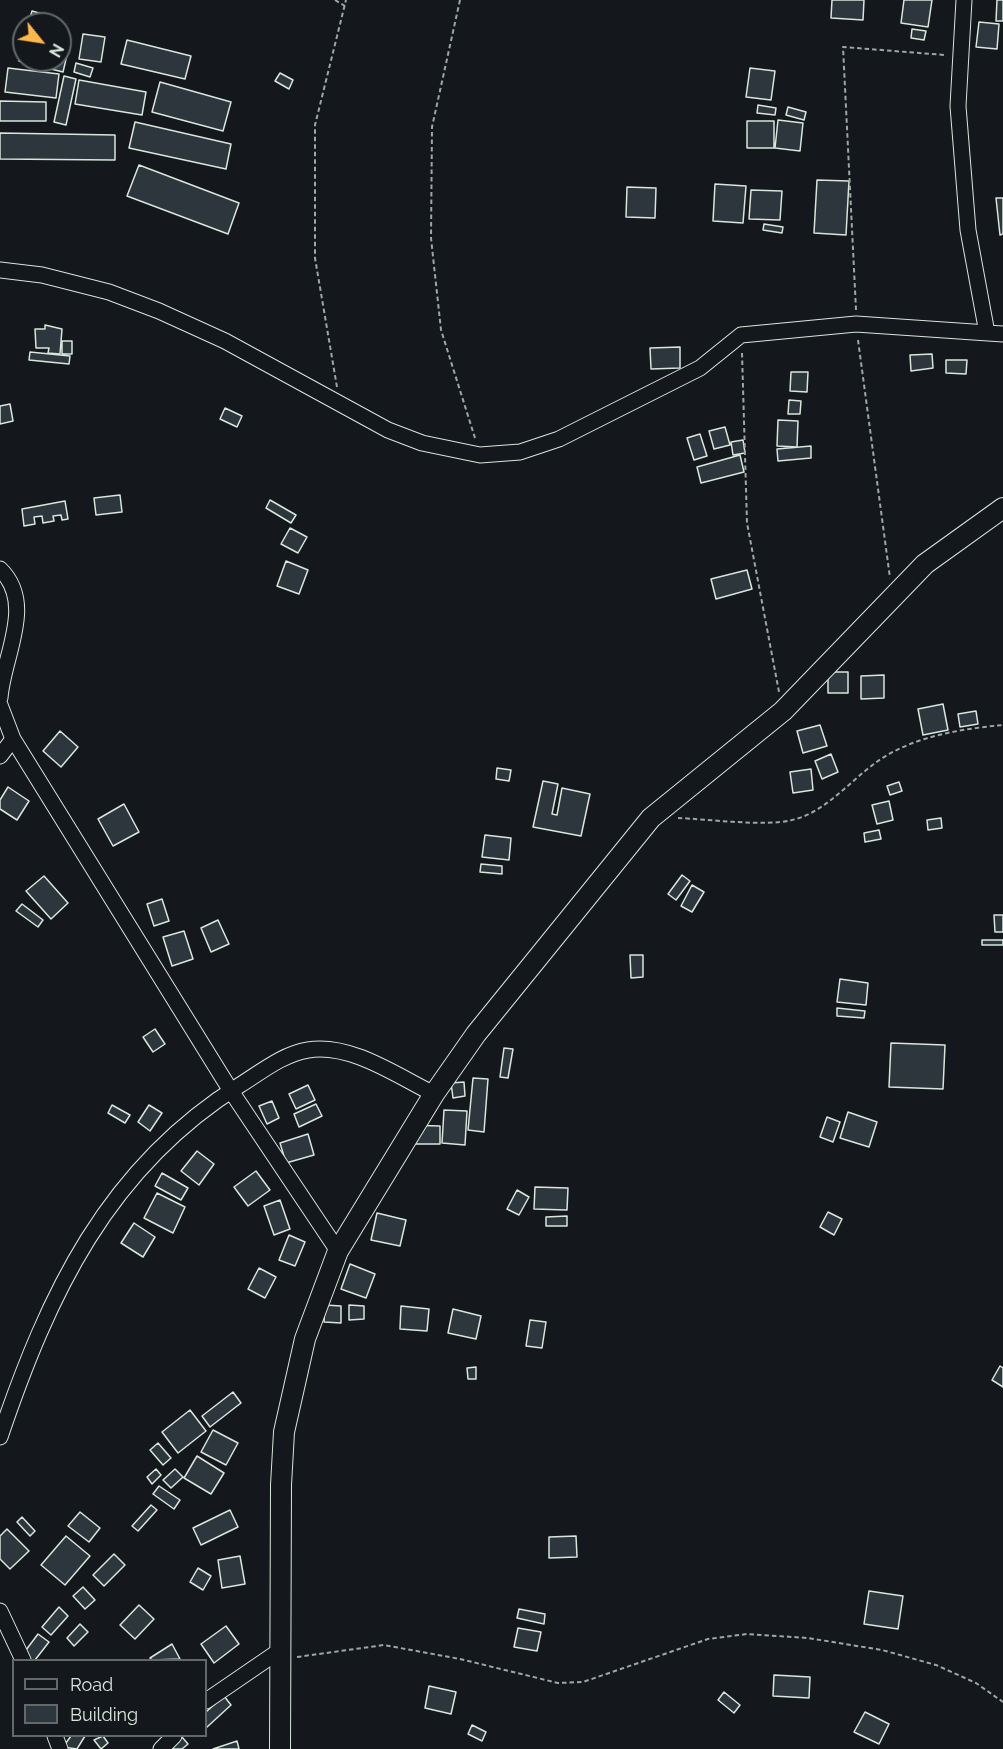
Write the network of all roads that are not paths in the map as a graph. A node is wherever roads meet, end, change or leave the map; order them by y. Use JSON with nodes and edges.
{"nodes":[{"id":1,"x":964,"y":0,"type":"edge"},
{"id":2,"x":0,"y":270,"type":"edge"},
{"id":3,"x":987,"y":333,"type":"junction"},
{"id":4,"x":1003,"y":334,"type":"edge"},
{"id":5,"x":1003,"y":508,"type":"edge"},
{"id":6,"x":0,"y":569,"type":"edge"},
{"id":7,"x":0,"y":698,"type":"edge"},
{"id":8,"x":0,"y":705,"type":"edge"},
{"id":9,"x":13,"y":739,"type":"junction"},
{"id":10,"x":0,"y":756,"type":"edge"},
{"id":11,"x":231,"y":1091,"type":"junction"},
{"id":12,"x":434,"y":1094,"type":"junction"},
{"id":13,"x":338,"y":1251,"type":"junction"},
{"id":14,"x":0,"y":1437,"type":"edge"},
{"id":15,"x":0,"y":1611,"type":"edge"},
{"id":16,"x":282,"y":1654,"type":"junction"},
{"id":17,"x":23,"y":1659,"type":"edge"},
{"id":18,"x":207,"y":1700,"type":"edge"},
{"id":19,"x":173,"y":1737,"type":"edge"},
{"id":20,"x":161,"y":1749,"type":"edge"},
{"id":21,"x":280,"y":1749,"type":"edge"}],
"edges":[{"from":1,"to":3,"type":"street"},
{"from":2,"to":3,"type":"street"},
{"from":3,"to":4,"type":"street"},
{"from":5,"to":12,"type":"main road"},
{"from":6,"to":7,"type":"street"},
{"from":8,"to":9,"type":"street"},
{"from":9,"to":10,"type":"street"},
{"from":9,"to":11,"type":"street"},
{"from":11,"to":12,"type":"street"},
{"from":11,"to":13,"type":"street"},
{"from":11,"to":14,"type":"street"},
{"from":12,"to":13,"type":"main road"},
{"from":13,"to":16,"type":"main road"},
{"from":15,"to":17,"type":"street"},
{"from":16,"to":18,"type":"street"},
{"from":16,"to":21,"type":"main road"},
{"from":19,"to":20,"type":"street"}]}
